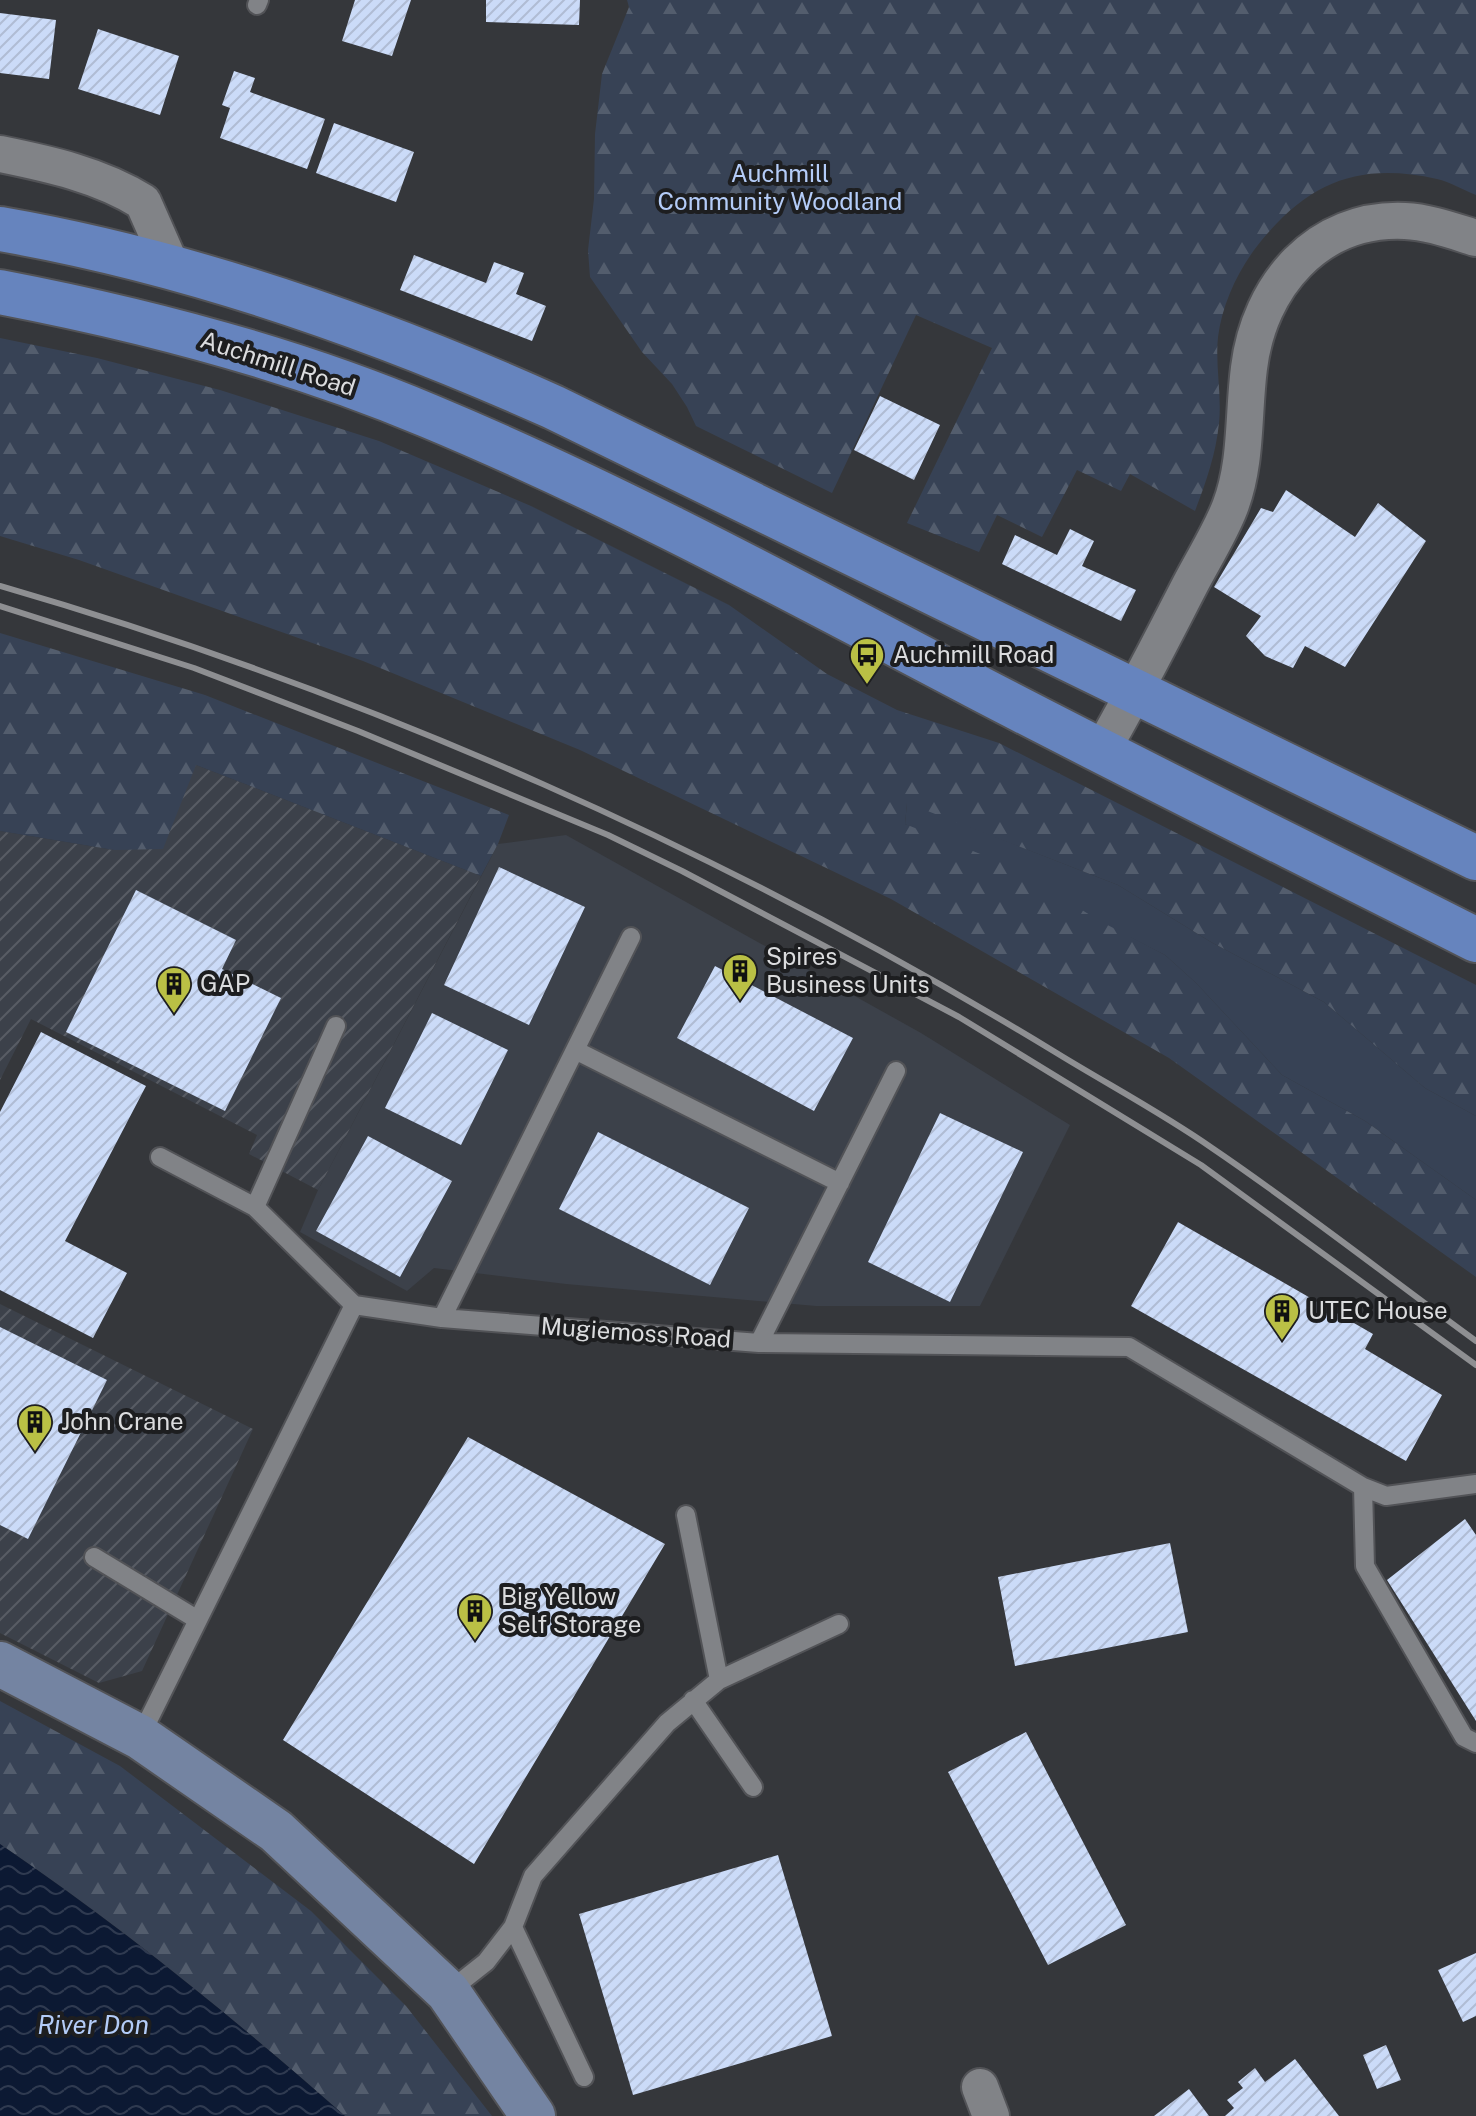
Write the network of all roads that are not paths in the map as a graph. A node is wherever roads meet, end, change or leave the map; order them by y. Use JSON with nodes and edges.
{"nodes":[{"id":1,"x":0,"y":154,"type":"edge"},
{"id":2,"x":0,"y":229,"type":"edge"},
{"id":3,"x":1476,"y":238,"type":"edge"},
{"id":4,"x":172,"y":268,"type":"junction"},
{"id":5,"x":0,"y":292,"type":"edge"},
{"id":6,"x":1135,"y":693,"type":"junction"},
{"id":7,"x":1102,"y":750,"type":"junction"},
{"id":8,"x":1476,"y":858,"type":"edge"},
{"id":9,"x":631,"y":937,"type":"dead end"},
{"id":10,"x":1476,"y":940,"type":"edge"},
{"id":11,"x":336,"y":1026,"type":"dead end"},
{"id":12,"x":575,"y":1050,"type":"junction"},
{"id":13,"x":896,"y":1071,"type":"dead end"},
{"id":14,"x":160,"y":1157,"type":"dead end"},
{"id":15,"x":840,"y":1183,"type":"junction"},
{"id":16,"x":255,"y":1207,"type":"junction"},
{"id":17,"x":354,"y":1305,"type":"junction"},
{"id":18,"x":442,"y":1318,"type":"junction"},
{"id":19,"x":759,"y":1343,"type":"junction"},
{"id":20,"x":1476,"y":1484,"type":"edge"},
{"id":21,"x":1363,"y":1487,"type":"junction"},
{"id":22,"x":686,"y":1515,"type":"dead end"},
{"id":23,"x":94,"y":1557,"type":"dead end"},
{"id":24,"x":198,"y":1620,"type":"junction"},
{"id":25,"x":839,"y":1624,"type":"dead end"},
{"id":26,"x":0,"y":1664,"type":"edge"},
{"id":27,"x":719,"y":1680,"type":"junction"},
{"id":28,"x":693,"y":1700,"type":"junction"},
{"id":29,"x":140,"y":1737,"type":"junction"},
{"id":30,"x":1476,"y":1743,"type":"edge"},
{"id":31,"x":753,"y":1787,"type":"dead end"},
{"id":32,"x":513,"y":1927,"type":"junction"},
{"id":33,"x":448,"y":1992,"type":"junction"},
{"id":34,"x":584,"y":2077,"type":"dead end"},
{"id":35,"x":533,"y":2116,"type":"edge"}],
"edges":[{"from":1,"to":4,"type":"street"},
{"from":2,"to":4,"type":"main road"},
{"from":3,"to":6,"type":"street"},
{"from":4,"to":6,"type":"main road"},
{"from":5,"to":7,"type":"main road","name":"Auchmill Road"},
{"from":6,"to":7,"type":"street"},
{"from":6,"to":8,"type":"main road"},
{"from":7,"to":10,"type":"main road","name":"Auchmill Road"},
{"from":9,"to":12,"type":"lane"},
{"from":11,"to":16,"type":"lane"},
{"from":12,"to":15,"type":"lane"},
{"from":12,"to":18,"type":"lane"},
{"from":13,"to":15,"type":"lane"},
{"from":14,"to":16,"type":"lane"},
{"from":15,"to":19,"type":"lane"},
{"from":16,"to":17,"type":"lane"},
{"from":17,"to":18,"type":"lane","name":"Mugiemoss Road"},
{"from":17,"to":24,"type":"lane"},
{"from":18,"to":19,"type":"lane","name":"Mugiemoss Road"},
{"from":19,"to":21,"type":"lane","name":"Mugiemoss Road"},
{"from":20,"to":21,"type":"lane"},
{"from":21,"to":30,"type":"lane"},
{"from":22,"to":27,"type":"lane"},
{"from":23,"to":24,"type":"lane"},
{"from":24,"to":29,"type":"lane"},
{"from":25,"to":27,"type":"lane"},
{"from":26,"to":29,"type":"street"},
{"from":27,"to":28,"type":"lane"},
{"from":28,"to":31,"type":"lane"},
{"from":28,"to":32,"type":"lane"},
{"from":29,"to":33,"type":"street"},
{"from":32,"to":33,"type":"lane"},
{"from":32,"to":34,"type":"lane"},
{"from":33,"to":35,"type":"street"}]}
